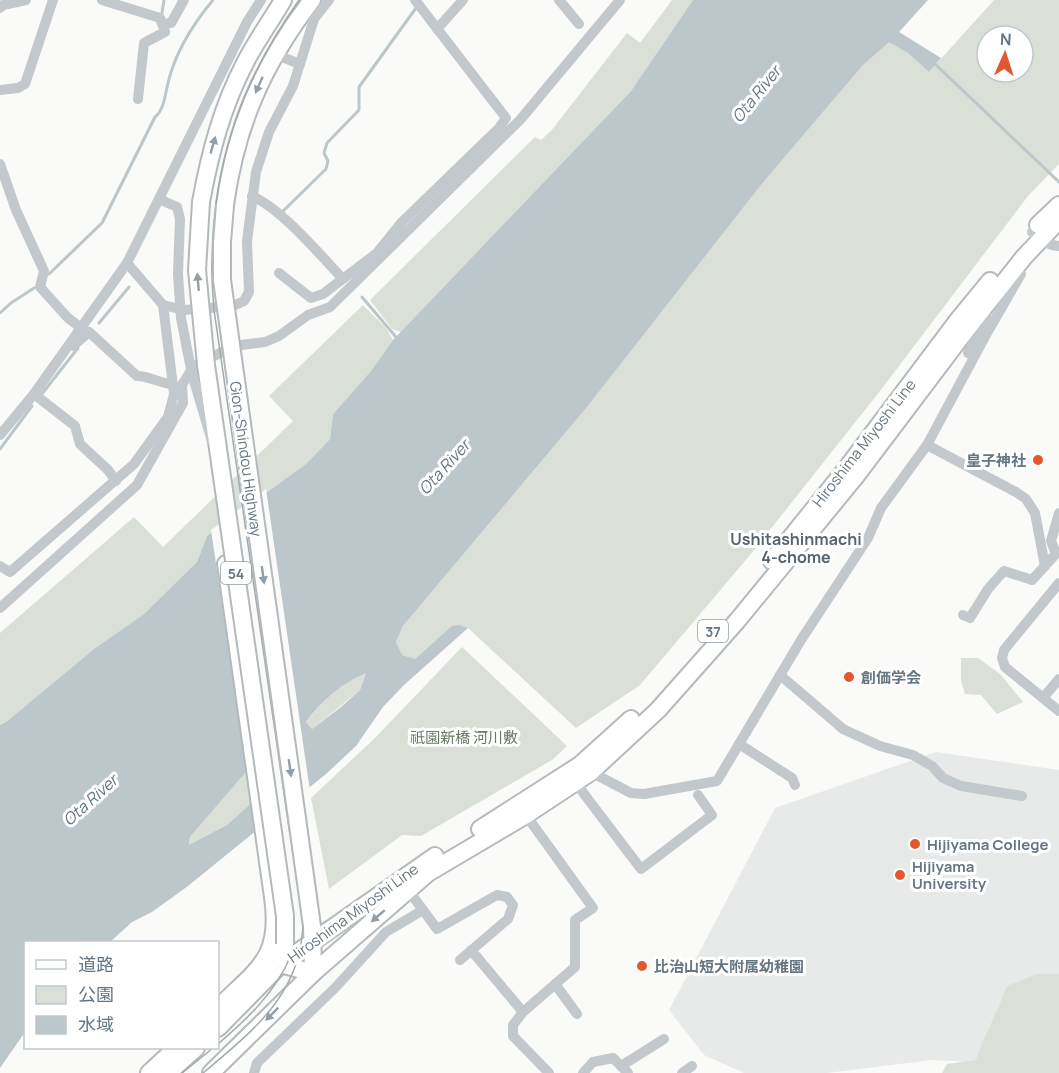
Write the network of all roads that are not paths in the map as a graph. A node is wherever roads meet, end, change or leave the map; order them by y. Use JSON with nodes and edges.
{"nodes":[{"id":1,"x":26,"y":0,"type":"edge"},
{"id":2,"x":53,"y":0,"type":"edge"},
{"id":3,"x":102,"y":0,"type":"edge"},
{"id":4,"x":184,"y":0,"type":"edge"},
{"id":5,"x":261,"y":0,"type":"edge"},
{"id":6,"x":283,"y":0,"type":"edge"},
{"id":7,"x":312,"y":0,"type":"edge"},
{"id":8,"x":329,"y":0,"type":"edge"},
{"id":9,"x":415,"y":0,"type":"edge"},
{"id":10,"x":463,"y":0,"type":"edge"},
{"id":11,"x":559,"y":0,"type":"edge"},
{"id":12,"x":620,"y":0,"type":"edge"},
{"id":13,"x":0,"y":8,"type":"edge"},
{"id":14,"x":163,"y":24,"type":"junction"},
{"id":15,"x":579,"y":24,"type":"dead end"},
{"id":16,"x":437,"y":29,"type":"junction"},
{"id":17,"x":274,"y":54,"type":"junction"},
{"id":18,"x":300,"y":64,"type":"junction"},
{"id":19,"x":0,"y":90,"type":"edge"},
{"id":20,"x":138,"y":99,"type":"dead end"},
{"id":21,"x":0,"y":164,"type":"edge"},
{"id":22,"x":252,"y":196,"type":"junction"},
{"id":23,"x":159,"y":199,"type":"junction"},
{"id":24,"x":1059,"y":205,"type":"edge"},
{"id":25,"x":1059,"y":220,"type":"edge"},
{"id":26,"x":1059,"y":233,"type":"edge"},
{"id":27,"x":1036,"y":235,"type":"junction"},
{"id":28,"x":1059,"y":246,"type":"edge"},
{"id":29,"x":127,"y":263,"type":"junction"},
{"id":30,"x":279,"y":273,"type":"dead end"},
{"id":31,"x":1021,"y":274,"type":"dead end"},
{"id":32,"x":343,"y":279,"type":"junction"},
{"id":33,"x":163,"y":306,"type":"junction"},
{"id":34,"x":984,"y":307,"type":"junction"},
{"id":35,"x":80,"y":327,"type":"junction"},
{"id":36,"x":66,"y":347,"type":"junction"},
{"id":37,"x":962,"y":378,"type":"junction"},
{"id":38,"x":173,"y":384,"type":"junction"},
{"id":39,"x":34,"y":394,"type":"junction"},
{"id":40,"x":0,"y":435,"type":"edge"},
{"id":41,"x":927,"y":445,"type":"junction"},
{"id":42,"x":219,"y":458,"type":"junction"},
{"id":43,"x":116,"y":481,"type":"junction"},
{"id":44,"x":224,"y":490,"type":"junction"},
{"id":45,"x":1059,"y":513,"type":"edge"},
{"id":46,"x":0,"y":566,"type":"edge"},
{"id":47,"x":1045,"y":566,"type":"junction"},
{"id":48,"x":1059,"y":583,"type":"edge"},
{"id":49,"x":0,"y":608,"type":"edge"},
{"id":50,"x":963,"y":615,"type":"dead end"},
{"id":51,"x":780,"y":675,"type":"junction"},
{"id":52,"x":1059,"y":680,"type":"edge"},
{"id":53,"x":1043,"y":698,"type":"junction"},
{"id":54,"x":1059,"y":711,"type":"edge"},
{"id":55,"x":739,"y":744,"type":"junction"},
{"id":56,"x":585,"y":768,"type":"junction"},
{"id":57,"x":575,"y":782,"type":"junction"},
{"id":58,"x":795,"y":785,"type":"dead end"},
{"id":59,"x":698,"y":795,"type":"dead end"},
{"id":60,"x":1022,"y":796,"type":"dead end"},
{"id":61,"x":523,"y":810,"type":"junction"},
{"id":62,"x":404,"y":884,"type":"junction"},
{"id":63,"x":423,"y":910,"type":"junction"},
{"id":64,"x":313,"y":918,"type":"junction"},
{"id":65,"x":338,"y":925,"type":"junction"},
{"id":66,"x":313,"y":944,"type":"junction"},
{"id":67,"x":471,"y":950,"type":"junction"},
{"id":68,"x":275,"y":959,"type":"junction"},
{"id":69,"x":460,"y":960,"type":"dead end"},
{"id":70,"x":313,"y":973,"type":"junction"},
{"id":71,"x":555,"y":984,"type":"junction"},
{"id":72,"x":219,"y":1007,"type":"edge"},
{"id":73,"x":523,"y":1012,"type":"junction"},
{"id":74,"x":577,"y":1014,"type":"dead end"},
{"id":75,"x":219,"y":1027,"type":"edge"},
{"id":76,"x":664,"y":1039,"type":"dead end"},
{"id":77,"x":174,"y":1049,"type":"edge"},
{"id":78,"x":194,"y":1049,"type":"edge"},
{"id":79,"x":692,"y":1066,"type":"dead end"},
{"id":80,"x":625,"y":1070,"type":"edge"},
{"id":81,"x":149,"y":1073,"type":"edge"},
{"id":82,"x":168,"y":1073,"type":"edge"},
{"id":83,"x":211,"y":1073,"type":"edge"},
{"id":84,"x":254,"y":1073,"type":"edge"},
{"id":85,"x":549,"y":1073,"type":"edge"},
{"id":86,"x":583,"y":1073,"type":"edge"},
{"id":87,"x":682,"y":1073,"type":"edge"}],
"edges":[{"from":1,"to":13,"type":"street"},
{"from":2,"to":19,"type":"street"},
{"from":3,"to":14,"type":"street"},
{"from":4,"to":14,"type":"street"},
{"from":5,"to":23,"type":"street"},
{"from":42,"to":6,"type":"main road","name":"Gion-Shindou Highway","number":"54","one_way":true,"bridge":true},
{"from":7,"to":17,"type":"main road","name":"Gion-Shindou Highway","number":"54"},
{"from":8,"to":18,"type":"street"},
{"from":9,"to":16,"type":"street"},
{"from":10,"to":16,"type":"street"},
{"from":11,"to":15,"type":"street"},
{"from":12,"to":49,"type":"street"},
{"from":14,"to":20,"type":"street"},
{"from":16,"to":32,"type":"street"},
{"from":17,"to":18,"type":"street"},
{"from":17,"to":64,"type":"main road","name":"Gion-Shindou Highway","number":"54","one_way":true,"bridge":true},
{"from":18,"to":22,"type":"street"},
{"from":21,"to":35,"type":"street"},
{"from":22,"to":32,"type":"street"},
{"from":22,"to":33,"type":"street"},
{"from":23,"to":29,"type":"street"},
{"from":23,"to":42,"type":"street","bridge":true},
{"from":24,"to":27,"type":"main road","name":"Hiroshima Miyoshi Line","number":"37"},
{"from":25,"to":27,"type":"main road","name":"Hiroshima Miyoshi Line","number":"37"},
{"from":26,"to":27,"type":"street"},
{"from":27,"to":28,"type":"street"},
{"from":27,"to":34,"type":"main road","name":"Hiroshima Miyoshi Line","number":"37"},
{"from":27,"to":56,"type":"main road","name":"Hiroshima Miyoshi Line","number":"37"},
{"from":29,"to":33,"type":"street"},
{"from":29,"to":35,"type":"street"},
{"from":30,"to":32,"type":"street"},
{"from":31,"to":37,"type":"street"},
{"from":33,"to":38,"type":"street"},
{"from":34,"to":37,"type":"street"},
{"from":34,"to":56,"type":"main road","name":"Hiroshima Miyoshi Line","number":"37"},
{"from":35,"to":36,"type":"street"},
{"from":36,"to":38,"type":"street"},
{"from":36,"to":39,"type":"street"},
{"from":37,"to":41,"type":"street"},
{"from":38,"to":43,"type":"street"},
{"from":39,"to":40,"type":"street"},
{"from":39,"to":43,"type":"street"},
{"from":41,"to":47,"type":"street"},
{"from":41,"to":51,"type":"street"},
{"from":42,"to":44,"type":"main road","name":"Gion-Shindou Highway","number":"54","bridge":true},
{"from":43,"to":46,"type":"street"},
{"from":44,"to":68,"type":"main road","name":"Gion-Shindou Highway","number":"54","bridge":true},
{"from":44,"to":68,"type":"main road","name":"Gion-Shindou Highway","number":"54","bridge":true},
{"from":45,"to":47,"type":"street"},
{"from":47,"to":50,"type":"street"},
{"from":48,"to":53,"type":"street"},
{"from":51,"to":55,"type":"street"},
{"from":51,"to":60,"type":"street"},
{"from":52,"to":53,"type":"street"},
{"from":53,"to":54,"type":"street"},
{"from":55,"to":56,"type":"street"},
{"from":55,"to":58,"type":"street"},
{"from":56,"to":57,"type":"main road","name":"Hiroshima Miyoshi Line","number":"37"},
{"from":56,"to":61,"type":"main road","name":"Hiroshima Miyoshi Line","number":"37"},
{"from":57,"to":59,"type":"street"},
{"from":57,"to":61,"type":"main road","name":"Hiroshima Miyoshi Line","number":"37"},
{"from":61,"to":62,"type":"main road","name":"Hiroshima Miyoshi Line","number":"37"},
{"from":61,"to":71,"type":"street"},
{"from":62,"to":63,"type":"street"},
{"from":62,"to":65,"type":"main road","name":"Hiroshima Miyoshi Line","number":"37"},
{"from":62,"to":70,"type":"main road","name":"Hiroshima Miyoshi Line","number":"37","one_way":true},
{"from":63,"to":67,"type":"street"},
{"from":63,"to":84,"type":"street"},
{"from":64,"to":65,"type":"main road"},
{"from":64,"to":66,"type":"main road","name":"Gion-Shindou Highway","number":"54"},
{"from":65,"to":66,"type":"main road","name":"Hiroshima Miyoshi Line","number":"37"},
{"from":66,"to":68,"type":"main road","name":"Hiroshima Miyoshi Line","number":"37"},
{"from":66,"to":70,"type":"main road","name":"Gion-Shindou Highway","number":"54"},
{"from":67,"to":69,"type":"street"},
{"from":67,"to":73,"type":"street"},
{"from":68,"to":70,"type":"main road","name":"Hiroshima Miyoshi Line"},
{"from":68,"to":72,"type":"main road","name":"Gion-Shindou Highway","number":"54"},
{"from":68,"to":75,"type":"main road"},
{"from":70,"to":83,"type":"main road","one_way":true},
{"from":71,"to":73,"type":"street"},
{"from":71,"to":74,"type":"street"},
{"from":73,"to":85,"type":"street"},
{"from":76,"to":80,"type":"street"},
{"from":77,"to":81,"type":"main road"},
{"from":78,"to":82,"type":"main road"},
{"from":79,"to":87,"type":"street"},
{"from":80,"to":86,"type":"street"}]}
